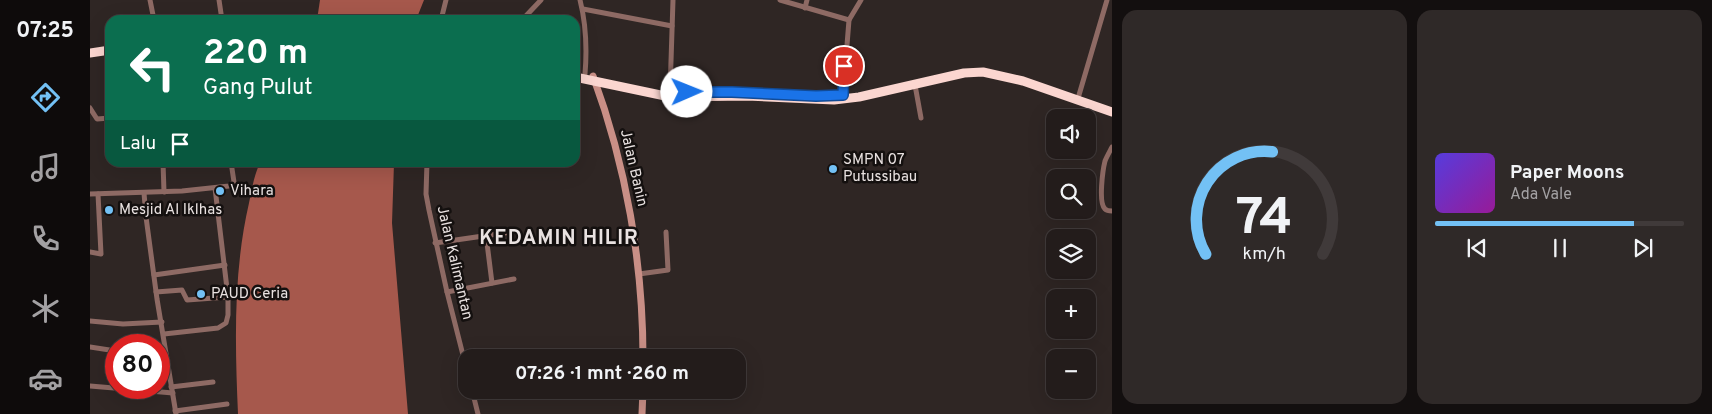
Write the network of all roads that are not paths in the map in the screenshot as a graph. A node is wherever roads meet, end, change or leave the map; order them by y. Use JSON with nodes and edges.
{"nodes":[{"id":1,"x":150,"y":0,"type":"edge"},
{"id":2,"x":219,"y":0,"type":"edge"},
{"id":3,"x":446,"y":0,"type":"edge"},
{"id":4,"x":542,"y":0,"type":"edge"},
{"id":5,"x":580,"y":0,"type":"edge"},
{"id":6,"x":674,"y":0,"type":"edge"},
{"id":7,"x":780,"y":0,"type":"edge"},
{"id":8,"x":807,"y":0,"type":"edge"},
{"id":9,"x":861,"y":0,"type":"edge"},
{"id":10,"x":1107,"y":0,"type":"edge"},
{"id":11,"x":805,"y":8,"type":"junction"},
{"id":12,"x":582,"y":9,"type":"junction"},
{"id":13,"x":153,"y":15,"type":"edge"},
{"id":14,"x":221,"y":15,"type":"edge"},
{"id":15,"x":442,"y":15,"type":"edge"},
{"id":16,"x":527,"y":15,"type":"edge"},
{"id":17,"x":849,"y":20,"type":"junction"},
{"id":18,"x":672,"y":26,"type":"junction"},
{"id":19,"x":105,"y":50,"type":"edge"},
{"id":20,"x":90,"y":52,"type":"edge"},
{"id":21,"x":583,"y":76,"type":"edge"},
{"id":22,"x":915,"y":86,"type":"junction"},
{"id":23,"x":886,"y":89,"type":"junction"},
{"id":24,"x":670,"y":92,"type":"junction"},
{"id":25,"x":747,"y":94,"type":"junction"},
{"id":26,"x":843,"y":95,"type":"junction"},
{"id":27,"x":1079,"y":95,"type":"junction"},
{"id":28,"x":1112,"y":106,"type":"edge"},
{"id":29,"x":90,"y":108,"type":"edge"},
{"id":30,"x":1112,"y":112,"type":"edge"},
{"id":31,"x":105,"y":118,"type":"edge"},
{"id":32,"x":921,"y":118,"type":"dead end"},
{"id":33,"x":1112,"y":146,"type":"edge"},
{"id":34,"x":163,"y":167,"type":"edge"},
{"id":35,"x":232,"y":167,"type":"edge"},
{"id":36,"x":427,"y":167,"type":"edge"},
{"id":37,"x":215,"y":188,"type":"junction"},
{"id":38,"x":144,"y":192,"type":"junction"},
{"id":39,"x":164,"y":192,"type":"junction"},
{"id":40,"x":90,"y":194,"type":"edge"},
{"id":41,"x":98,"y":194,"type":"junction"},
{"id":42,"x":1112,"y":211,"type":"edge"},
{"id":43,"x":511,"y":232,"type":"dead end"},
{"id":44,"x":666,"y":232,"type":"dead end"},
{"id":45,"x":486,"y":235,"type":"junction"},
{"id":46,"x":436,"y":243,"type":"junction"},
{"id":47,"x":90,"y":252,"type":"edge"},
{"id":48,"x":225,"y":265,"type":"junction"},
{"id":49,"x":154,"y":274,"type":"junction"},
{"id":50,"x":639,"y":274,"type":"junction"},
{"id":51,"x":514,"y":279,"type":"dead end"},
{"id":52,"x":492,"y":284,"type":"junction"},
{"id":53,"x":156,"y":292,"type":"junction"},
{"id":54,"x":447,"y":292,"type":"junction"},
{"id":55,"x":228,"y":297,"type":"junction"},
{"id":56,"x":90,"y":321,"type":"edge"},
{"id":57,"x":162,"y":322,"type":"junction"},
{"id":58,"x":164,"y":334,"type":"joint"},
{"id":59,"x":90,"y":347,"type":"edge"},
{"id":60,"x":105,"y":349,"type":"edge"},
{"id":61,"x":461,"y":349,"type":"edge"},
{"id":62,"x":643,"y":349,"type":"edge"},
{"id":63,"x":170,"y":379,"type":"edge"},
{"id":64,"x":213,"y":382,"type":"dead end"},
{"id":65,"x":90,"y":386,"type":"edge"},
{"id":66,"x":105,"y":387,"type":"edge"},
{"id":67,"x":171,"y":387,"type":"junction"},
{"id":68,"x":170,"y":394,"type":"edge"},
{"id":69,"x":173,"y":394,"type":"junction"},
{"id":70,"x":474,"y":399,"type":"edge"},
{"id":71,"x":643,"y":399,"type":"edge"},
{"id":72,"x":227,"y":404,"type":"dead end"},
{"id":73,"x":176,"y":412,"type":"edge"},
{"id":74,"x":478,"y":414,"type":"edge"},
{"id":75,"x":642,"y":414,"type":"edge"}],
"edges":[{"from":1,"to":13,"type":"street"},
{"from":2,"to":14,"type":"street"},
{"from":3,"to":15,"type":"street"},
{"from":4,"to":16,"type":"street"},
{"from":5,"to":12,"type":"street","name":"Jalan Banin"},
{"from":6,"to":18,"type":"street"},
{"from":7,"to":11,"type":"street"},
{"from":8,"to":11,"type":"street"},
{"from":9,"to":17,"type":"street"},
{"from":10,"to":27,"type":"street"},
{"from":11,"to":17,"type":"street"},
{"from":12,"to":18,"type":"street"},
{"from":12,"to":21,"type":"street","name":"Jalan Banin"},
{"from":17,"to":26,"type":"street"},
{"from":18,"to":24,"type":"street"},
{"from":19,"to":20,"type":"highway"},
{"from":21,"to":24,"type":"highway"},
{"from":21,"to":25,"type":"highway"},
{"from":21,"to":50,"type":"street","name":"Jalan Banin"},
{"from":22,"to":23,"type":"highway"},
{"from":22,"to":30,"type":"highway"},
{"from":22,"to":32,"type":"street"},
{"from":23,"to":25,"type":"highway"},
{"from":23,"to":26,"type":"highway"},
{"from":23,"to":27,"type":"highway"},
{"from":24,"to":25,"type":"highway"},
{"from":25,"to":26,"type":"highway"},
{"from":27,"to":28,"type":"highway"},
{"from":29,"to":31,"type":"street"},
{"from":33,"to":42,"type":"street"},
{"from":34,"to":39,"type":"street"},
{"from":35,"to":37,"type":"street"},
{"from":36,"to":46,"type":"street","name":"Jalan Kalimantan"},
{"from":37,"to":39,"type":"street"},
{"from":37,"to":48,"type":"street"},
{"from":38,"to":39,"type":"street"},
{"from":38,"to":41,"type":"street"},
{"from":38,"to":49,"type":"street"},
{"from":40,"to":41,"type":"street"},
{"from":41,"to":47,"type":"street"},
{"from":43,"to":45,"type":"street"},
{"from":44,"to":50,"type":"street"},
{"from":45,"to":46,"type":"street"},
{"from":45,"to":52,"type":"street"},
{"from":46,"to":54,"type":"street","name":"Jalan Kalimantan"},
{"from":48,"to":49,"type":"street"},
{"from":48,"to":55,"type":"street"},
{"from":49,"to":53,"type":"street"},
{"from":50,"to":62,"type":"street","name":"Jalan Banin"},
{"from":51,"to":52,"type":"street"},
{"from":52,"to":54,"type":"street"},
{"from":53,"to":55,"type":"street"},
{"from":53,"to":57,"type":"street"},
{"from":54,"to":61,"type":"street","name":"Jalan Kalimantan"},
{"from":55,"to":58,"type":"street"},
{"from":56,"to":57,"type":"street"},
{"from":57,"to":58,"type":"street"},
{"from":59,"to":60,"type":"street"},
{"from":63,"to":67,"type":"street"},
{"from":64,"to":67,"type":"street"},
{"from":65,"to":66,"type":"street"},
{"from":67,"to":69,"type":"street"},
{"from":68,"to":69,"type":"street"},
{"from":69,"to":73,"type":"street"},
{"from":70,"to":74,"type":"street"},
{"from":71,"to":75,"type":"street"},
{"from":72,"to":73,"type":"street"}]}
